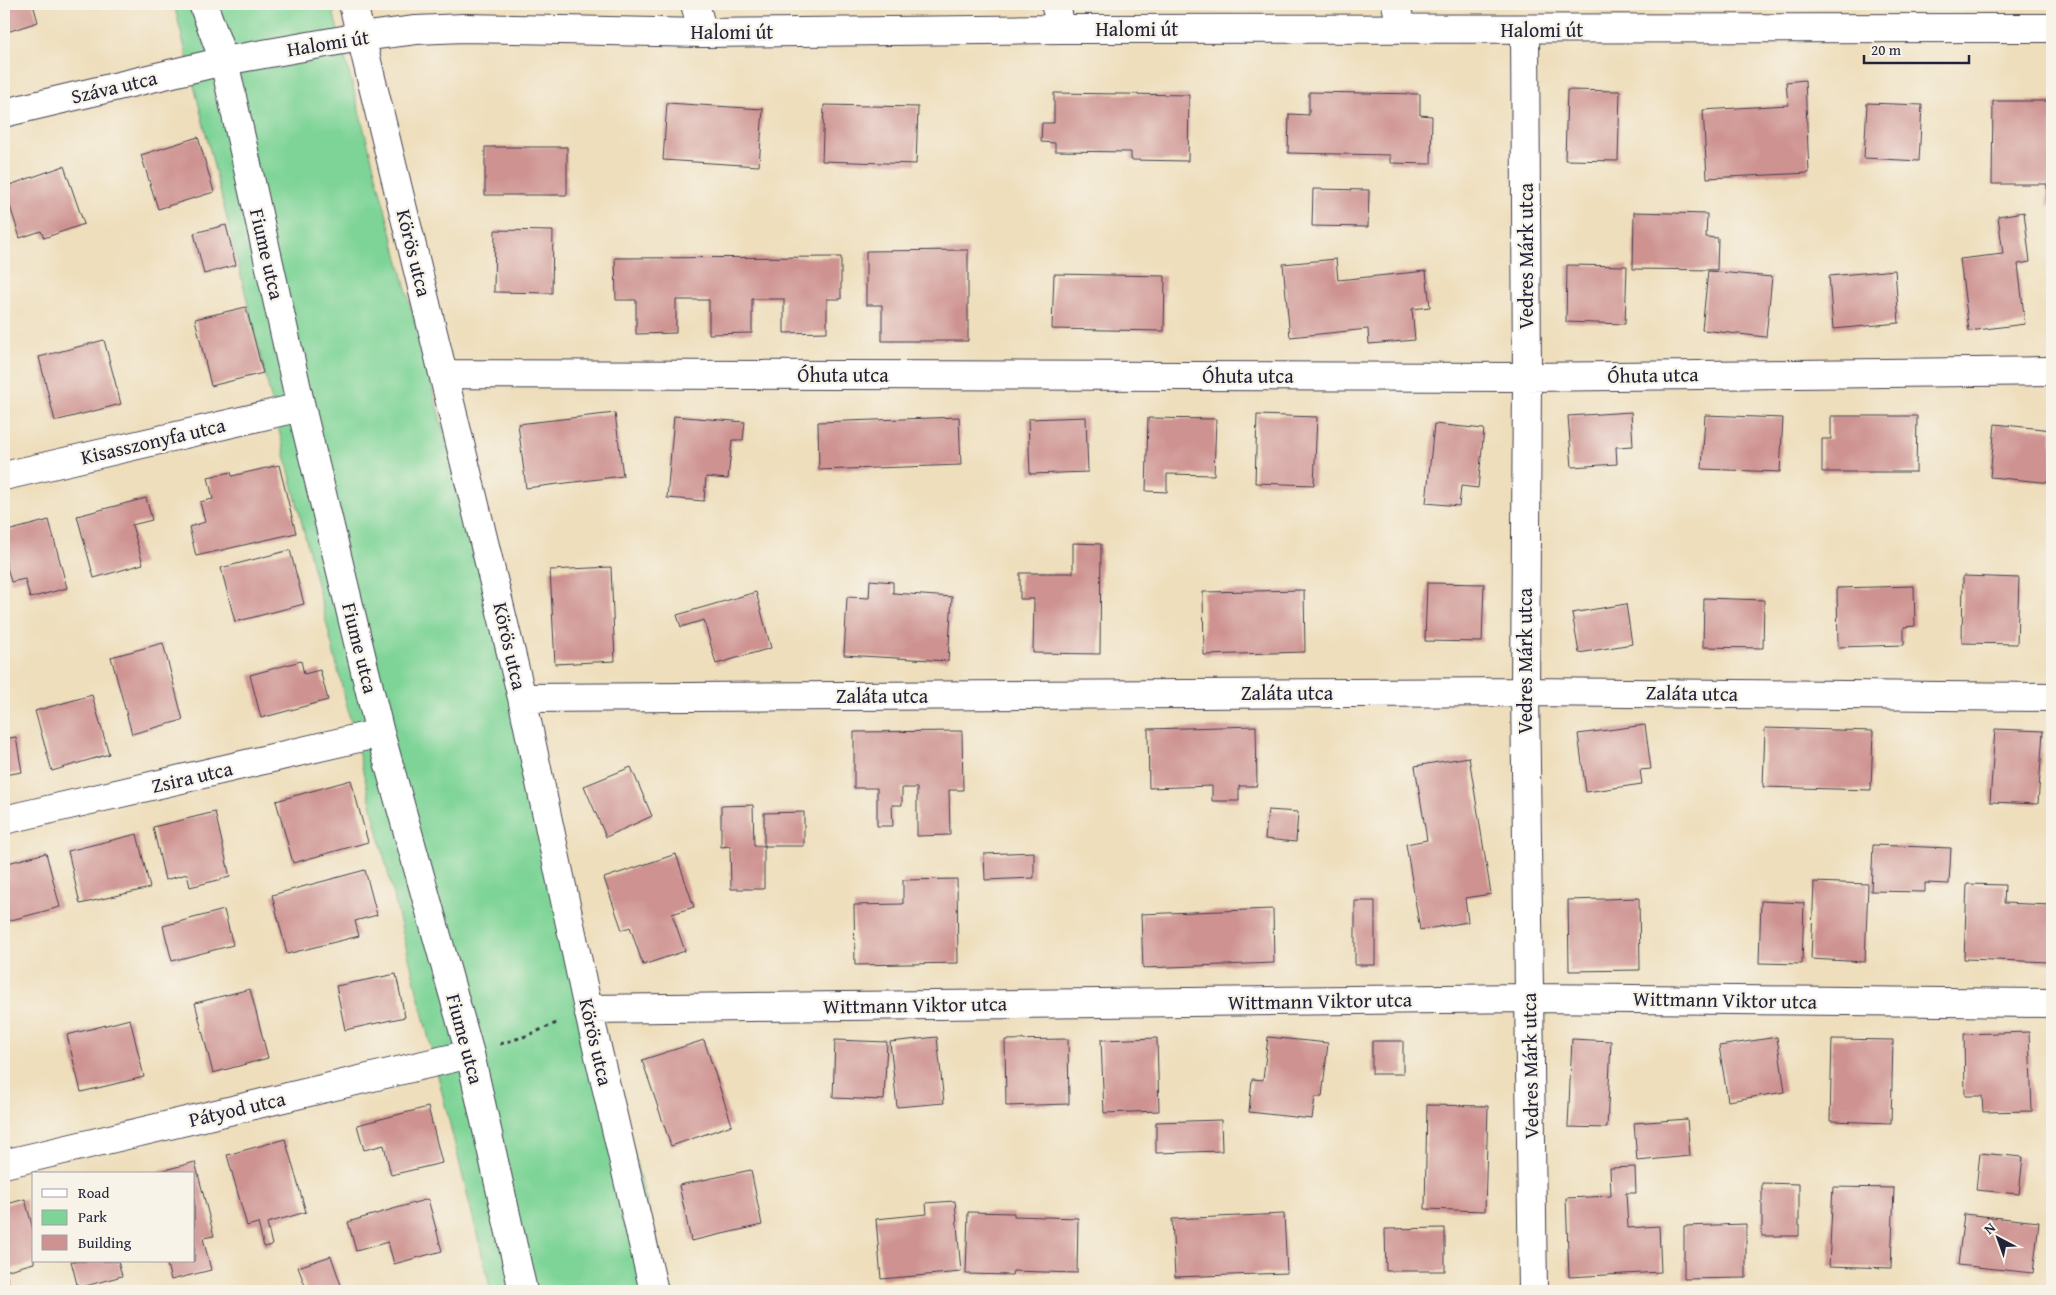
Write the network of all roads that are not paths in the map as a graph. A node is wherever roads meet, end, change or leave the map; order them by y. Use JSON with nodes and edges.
{"nodes":[{"id":1,"x":203,"y":4,"type":"edge"},
{"id":2,"x":352,"y":4,"type":"edge"},
{"id":3,"x":695,"y":4,"type":"edge"},
{"id":4,"x":1059,"y":16,"type":"edge"},
{"id":5,"x":1398,"y":16,"type":"edge"},
{"id":6,"x":2052,"y":28,"type":"edge"},
{"id":7,"x":1525,"y":30,"type":"junction"},
{"id":8,"x":703,"y":33,"type":"junction"},
{"id":9,"x":360,"y":37,"type":"junction"},
{"id":10,"x":224,"y":61,"type":"junction"},
{"id":11,"x":4,"y":113,"type":"edge"},
{"id":12,"x":2052,"y":371,"type":"edge"},
{"id":13,"x":444,"y":374,"type":"junction"},
{"id":14,"x":1526,"y":377,"type":"junction"},
{"id":15,"x":301,"y":406,"type":"junction"},
{"id":16,"x":4,"y":476,"type":"edge"},
{"id":17,"x":1525,"y":692,"type":"junction"},
{"id":18,"x":2052,"y":697,"type":"edge"},
{"id":19,"x":522,"y":698,"type":"junction"},
{"id":20,"x":380,"y":733,"type":"junction"},
{"id":21,"x":4,"y":820,"type":"edge"},
{"id":22,"x":1529,"y":998,"type":"junction"},
{"id":23,"x":2052,"y":1004,"type":"edge"},
{"id":24,"x":588,"y":1009,"type":"junction"},
{"id":25,"x":470,"y":1054,"type":"junction"},
{"id":26,"x":4,"y":1164,"type":"edge"},
{"id":27,"x":523,"y":1291,"type":"edge"},
{"id":28,"x":654,"y":1291,"type":"edge"},
{"id":29,"x":1533,"y":1291,"type":"edge"}],
"edges":[{"from":1,"to":10,"type":"street","name":"Fiume utca"},
{"from":2,"to":9,"type":"street","name":"Körös utca"},
{"from":3,"to":8,"type":"street"},
{"from":4,"to":5,"type":"street","name":"Halomi út"},
{"from":4,"to":8,"type":"street","name":"Halomi út"},
{"from":5,"to":7,"type":"street","name":"Halomi út"},
{"from":6,"to":7,"type":"street","name":"Halomi út"},
{"from":7,"to":14,"type":"street","name":"Vedres Márk utca"},
{"from":8,"to":9,"type":"street","name":"Halomi út"},
{"from":9,"to":10,"type":"street","name":"Halomi út"},
{"from":9,"to":13,"type":"street","name":"Körös utca"},
{"from":10,"to":11,"type":"street","name":"Száva utca"},
{"from":10,"to":15,"type":"street","name":"Fiume utca"},
{"from":12,"to":14,"type":"street","name":"Óhuta utca"},
{"from":13,"to":14,"type":"street","name":"Óhuta utca"},
{"from":13,"to":19,"type":"street","name":"Körös utca"},
{"from":14,"to":17,"type":"street","name":"Vedres Márk utca"},
{"from":15,"to":16,"type":"street","name":"Kisasszonyfa utca"},
{"from":15,"to":20,"type":"street","name":"Fiume utca"},
{"from":17,"to":18,"type":"street","name":"Zaláta utca"},
{"from":17,"to":19,"type":"street","name":"Zaláta utca"},
{"from":17,"to":22,"type":"street","name":"Vedres Márk utca"},
{"from":19,"to":24,"type":"street","name":"Körös utca"},
{"from":20,"to":21,"type":"street","name":"Zsira utca"},
{"from":20,"to":25,"type":"street","name":"Fiume utca"},
{"from":22,"to":23,"type":"street","name":"Wittmann Viktor utca"},
{"from":22,"to":24,"type":"street","name":"Wittmann Viktor utca"},
{"from":22,"to":29,"type":"street","name":"Vedres Márk utca"},
{"from":24,"to":28,"type":"street","name":"Körös utca"},
{"from":25,"to":26,"type":"street","name":"Pátyod utca"},
{"from":25,"to":27,"type":"street","name":"Fiume utca"}]}
